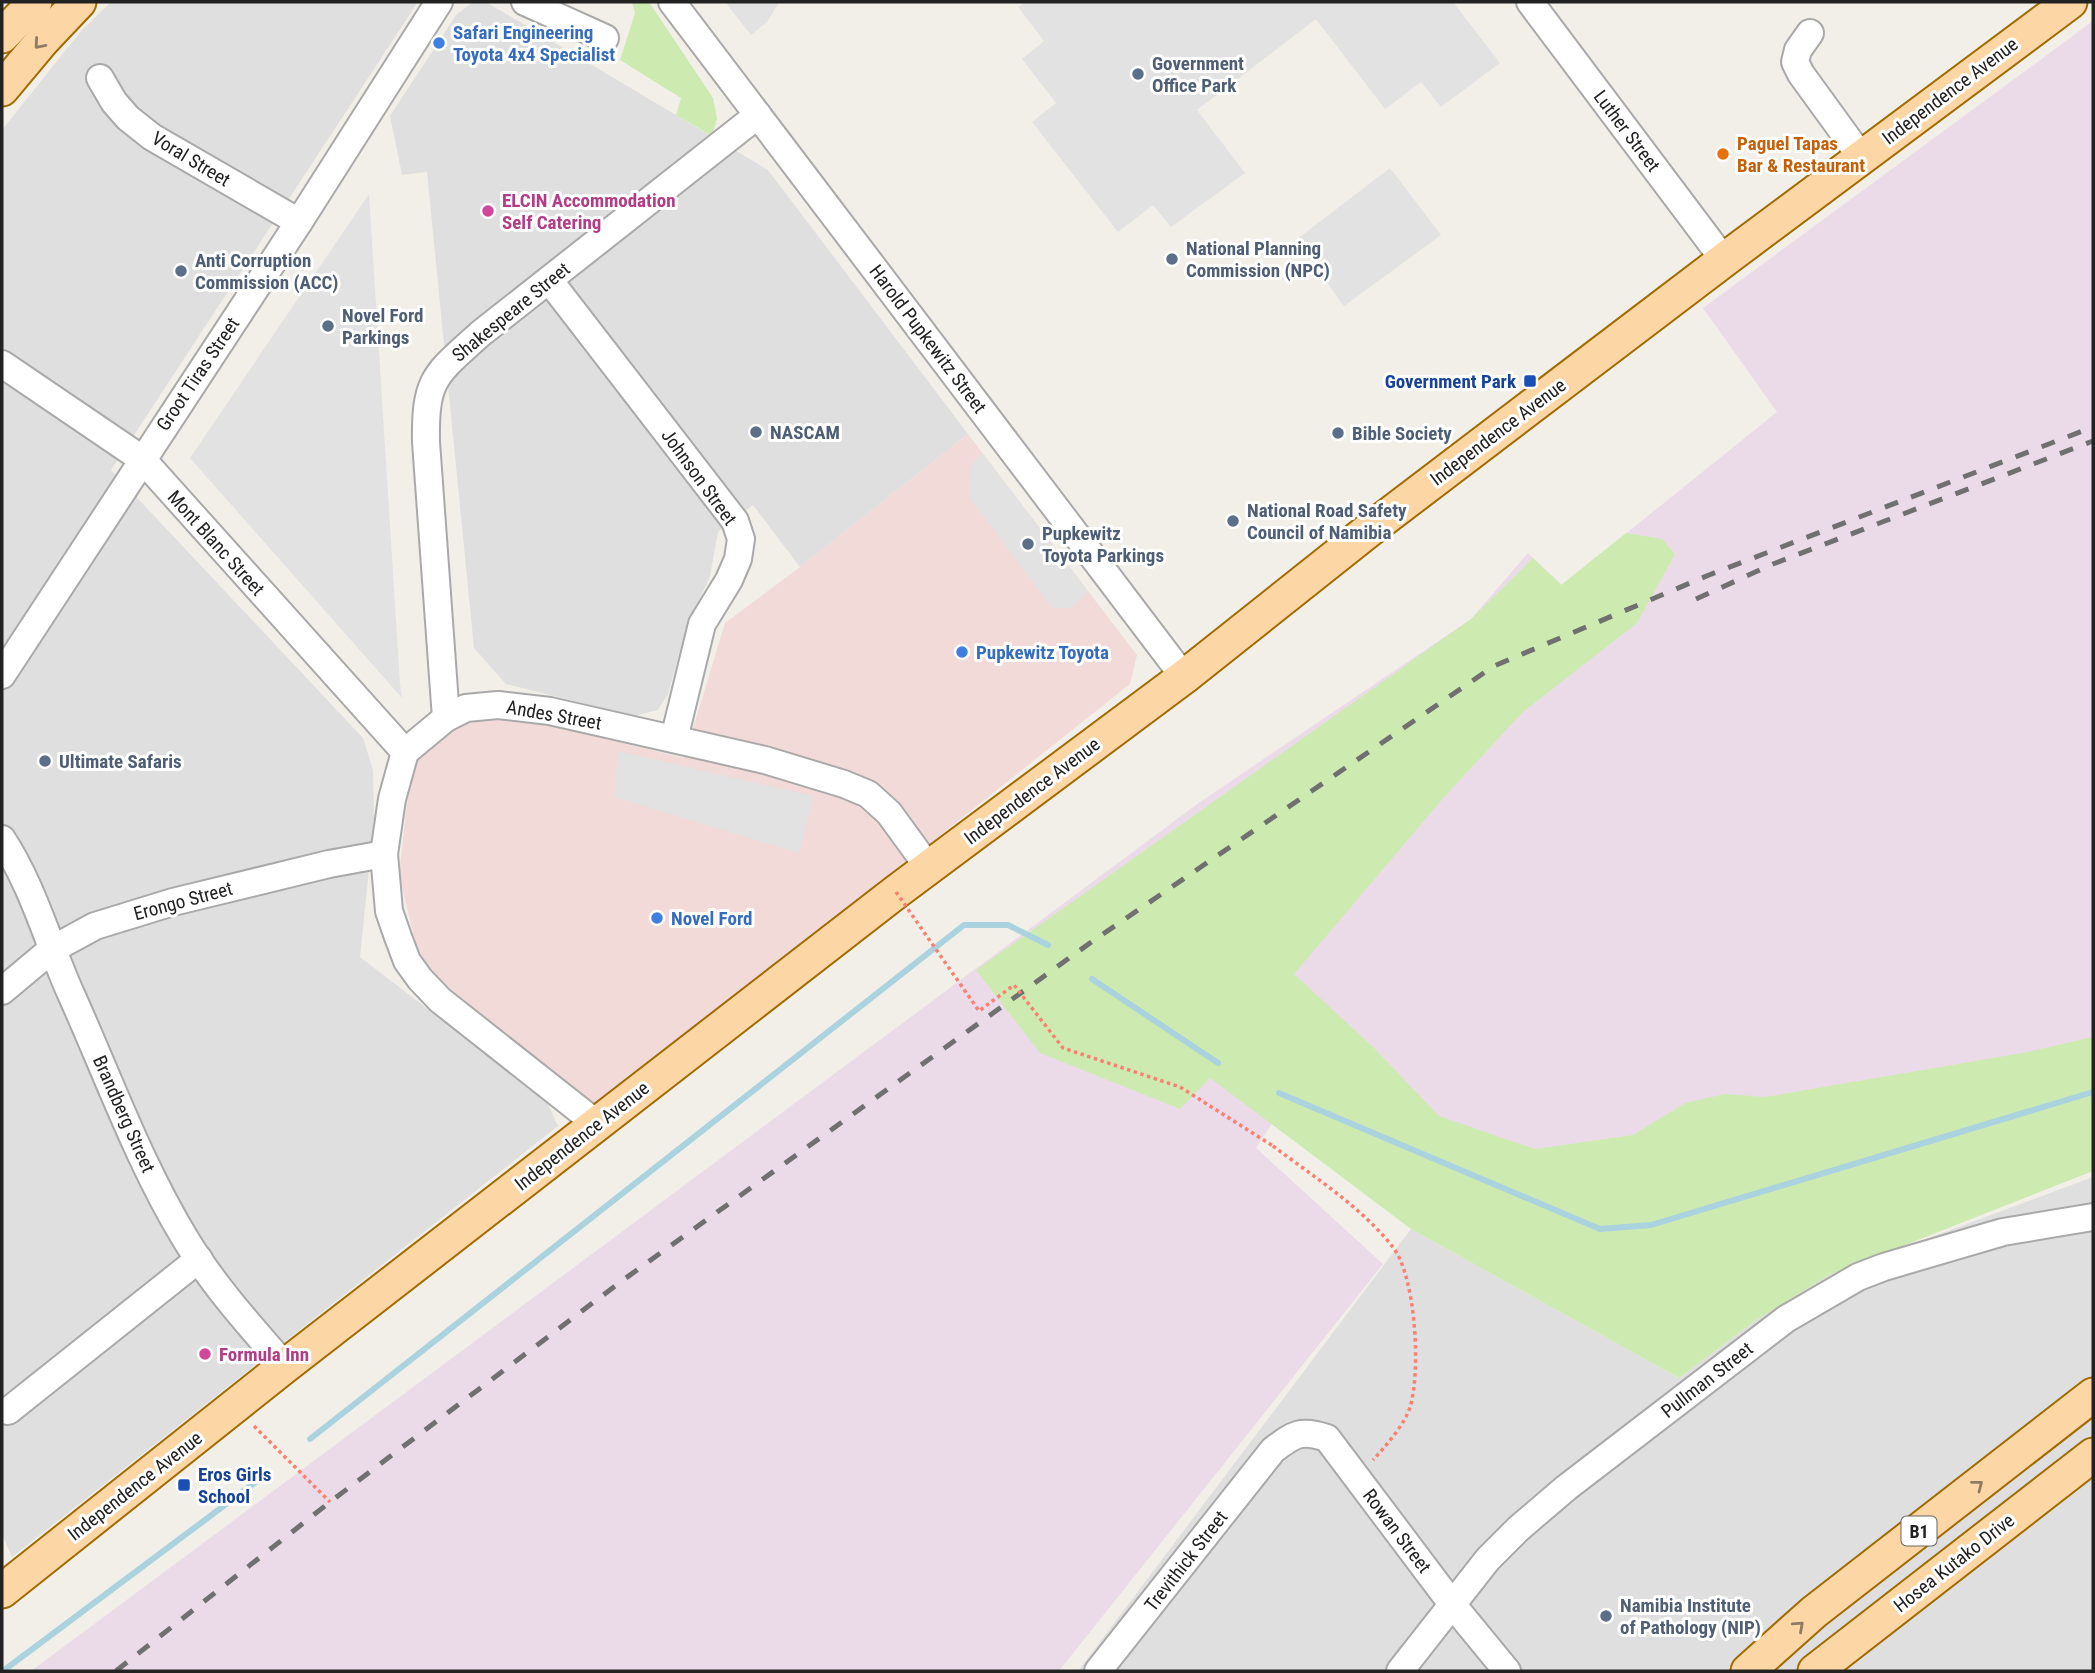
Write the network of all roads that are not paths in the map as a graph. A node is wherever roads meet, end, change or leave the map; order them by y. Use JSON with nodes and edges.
{"nodes":[{"id":1,"x":34,"y":2,"type":"edge"},
{"id":2,"x":79,"y":2,"type":"edge"},
{"id":3,"x":439,"y":2,"type":"edge"},
{"id":4,"x":525,"y":2,"type":"edge"},
{"id":5,"x":672,"y":2,"type":"edge"},
{"id":6,"x":1530,"y":2,"type":"edge"},
{"id":7,"x":2070,"y":2,"type":"edge"},
{"id":8,"x":1810,"y":33,"type":"dead end"},
{"id":9,"x":2,"y":36,"type":"edge"},
{"id":10,"x":605,"y":38,"type":"dead end"},
{"id":11,"x":100,"y":78,"type":"dead end"},
{"id":12,"x":2,"y":89,"type":"edge"},
{"id":13,"x":758,"y":115,"type":"junction"},
{"id":14,"x":1862,"y":158,"type":"junction"},
{"id":15,"x":299,"y":222,"type":"junction"},
{"id":16,"x":1724,"y":260,"type":"junction"},
{"id":17,"x":549,"y":280,"type":"junction"},
{"id":18,"x":2,"y":364,"type":"edge"},
{"id":19,"x":142,"y":459,"type":"junction"},
{"id":20,"x":2,"y":675,"type":"edge"},
{"id":21,"x":1184,"y":677,"type":"junction"},
{"id":22,"x":446,"y":718,"type":"junction"},
{"id":23,"x":674,"y":739,"type":"junction"},
{"id":24,"x":405,"y":752,"type":"junction"},
{"id":25,"x":2,"y":839,"type":"edge"},
{"id":26,"x":384,"y":854,"type":"junction"},
{"id":27,"x":929,"y":868,"type":"junction"},
{"id":28,"x":51,"y":950,"type":"junction"},
{"id":29,"x":2,"y":991,"type":"edge"},
{"id":30,"x":597,"y":1124,"type":"junction"},
{"id":31,"x":2093,"y":1217,"type":"edge"},
{"id":32,"x":199,"y":1259,"type":"junction"},
{"id":33,"x":285,"y":1366,"type":"junction"},
{"id":34,"x":2093,"y":1395,"type":"edge"},
{"id":35,"x":8,"y":1411,"type":"dead end"},
{"id":36,"x":1273,"y":1450,"type":"joint"},
{"id":37,"x":2093,"y":1455,"type":"edge"},
{"id":38,"x":2,"y":1590,"type":"edge"},
{"id":39,"x":1452,"y":1604,"type":"junction"},
{"id":40,"x":1098,"y":1671,"type":"edge"},
{"id":41,"x":1400,"y":1671,"type":"edge"},
{"id":42,"x":1507,"y":1671,"type":"edge"},
{"id":43,"x":1748,"y":1671,"type":"edge"},
{"id":44,"x":1815,"y":1671,"type":"edge"}],
"edges":[{"from":1,"to":9,"type":"main road"},
{"from":2,"to":12,"type":"main road","one_way":true},
{"from":3,"to":15,"type":"street","name":"Groot Tiras Street"},
{"from":4,"to":10,"type":"street"},
{"from":5,"to":13,"type":"street","name":"Harold Pupkewitz Street"},
{"from":6,"to":16,"type":"street","name":"Luther Street"},
{"from":7,"to":14,"type":"main road","name":"Independence Avenue"},
{"from":8,"to":14,"type":"street"},
{"from":11,"to":15,"type":"street","name":"Voral Street"},
{"from":13,"to":17,"type":"street","name":"Shakespeare Street"},
{"from":13,"to":21,"type":"street","name":"Harold Pupkewitz Street"},
{"from":14,"to":16,"type":"main road","name":"Independence Avenue"},
{"from":15,"to":19,"type":"street","name":"Groot Tiras Street"},
{"from":16,"to":21,"type":"main road","name":"Independence Avenue"},
{"from":17,"to":22,"type":"street","name":"Shakespeare Street"},
{"from":17,"to":23,"type":"street","name":"Johnson Street"},
{"from":18,"to":19,"type":"street","name":"Mont Blanc Street"},
{"from":19,"to":20,"type":"street","name":"Groot Tiras Street"},
{"from":19,"to":24,"type":"street","name":"Mont Blanc Street"},
{"from":21,"to":27,"type":"main road","name":"Independence Avenue"},
{"from":22,"to":23,"type":"street","name":"Andes Street"},
{"from":22,"to":24,"type":"street","name":"Andes Street"},
{"from":23,"to":27,"type":"street","name":"Andes Street"},
{"from":24,"to":26,"type":"street"},
{"from":25,"to":28,"type":"street","name":"Brandberg Street"},
{"from":26,"to":28,"type":"street","name":"Erongo Street"},
{"from":26,"to":30,"type":"street"},
{"from":27,"to":30,"type":"main road","name":"Independence Avenue"},
{"from":28,"to":29,"type":"street","name":"Erongo Street"},
{"from":28,"to":32,"type":"street","name":"Brandberg Street"},
{"from":30,"to":33,"type":"main road","name":"Independence Avenue"},
{"from":31,"to":39,"type":"street","name":"Pullman Street"},
{"from":32,"to":33,"type":"street","name":"Brandberg Street"},
{"from":32,"to":35,"type":"street"},
{"from":33,"to":38,"type":"main road","name":"Independence Avenue"},
{"from":43,"to":34,"type":"main road","number":"B1","one_way":true},
{"from":36,"to":39,"type":"street","name":"Rowan Street"},
{"from":36,"to":40,"type":"street","name":"Trevithick Street"},
{"from":37,"to":44,"type":"main road","name":"Hosea Kutako Drive","number":"B1"},
{"from":39,"to":41,"type":"street","name":"Pullman Street"},
{"from":39,"to":42,"type":"street","name":"Rowan Street"}]}
